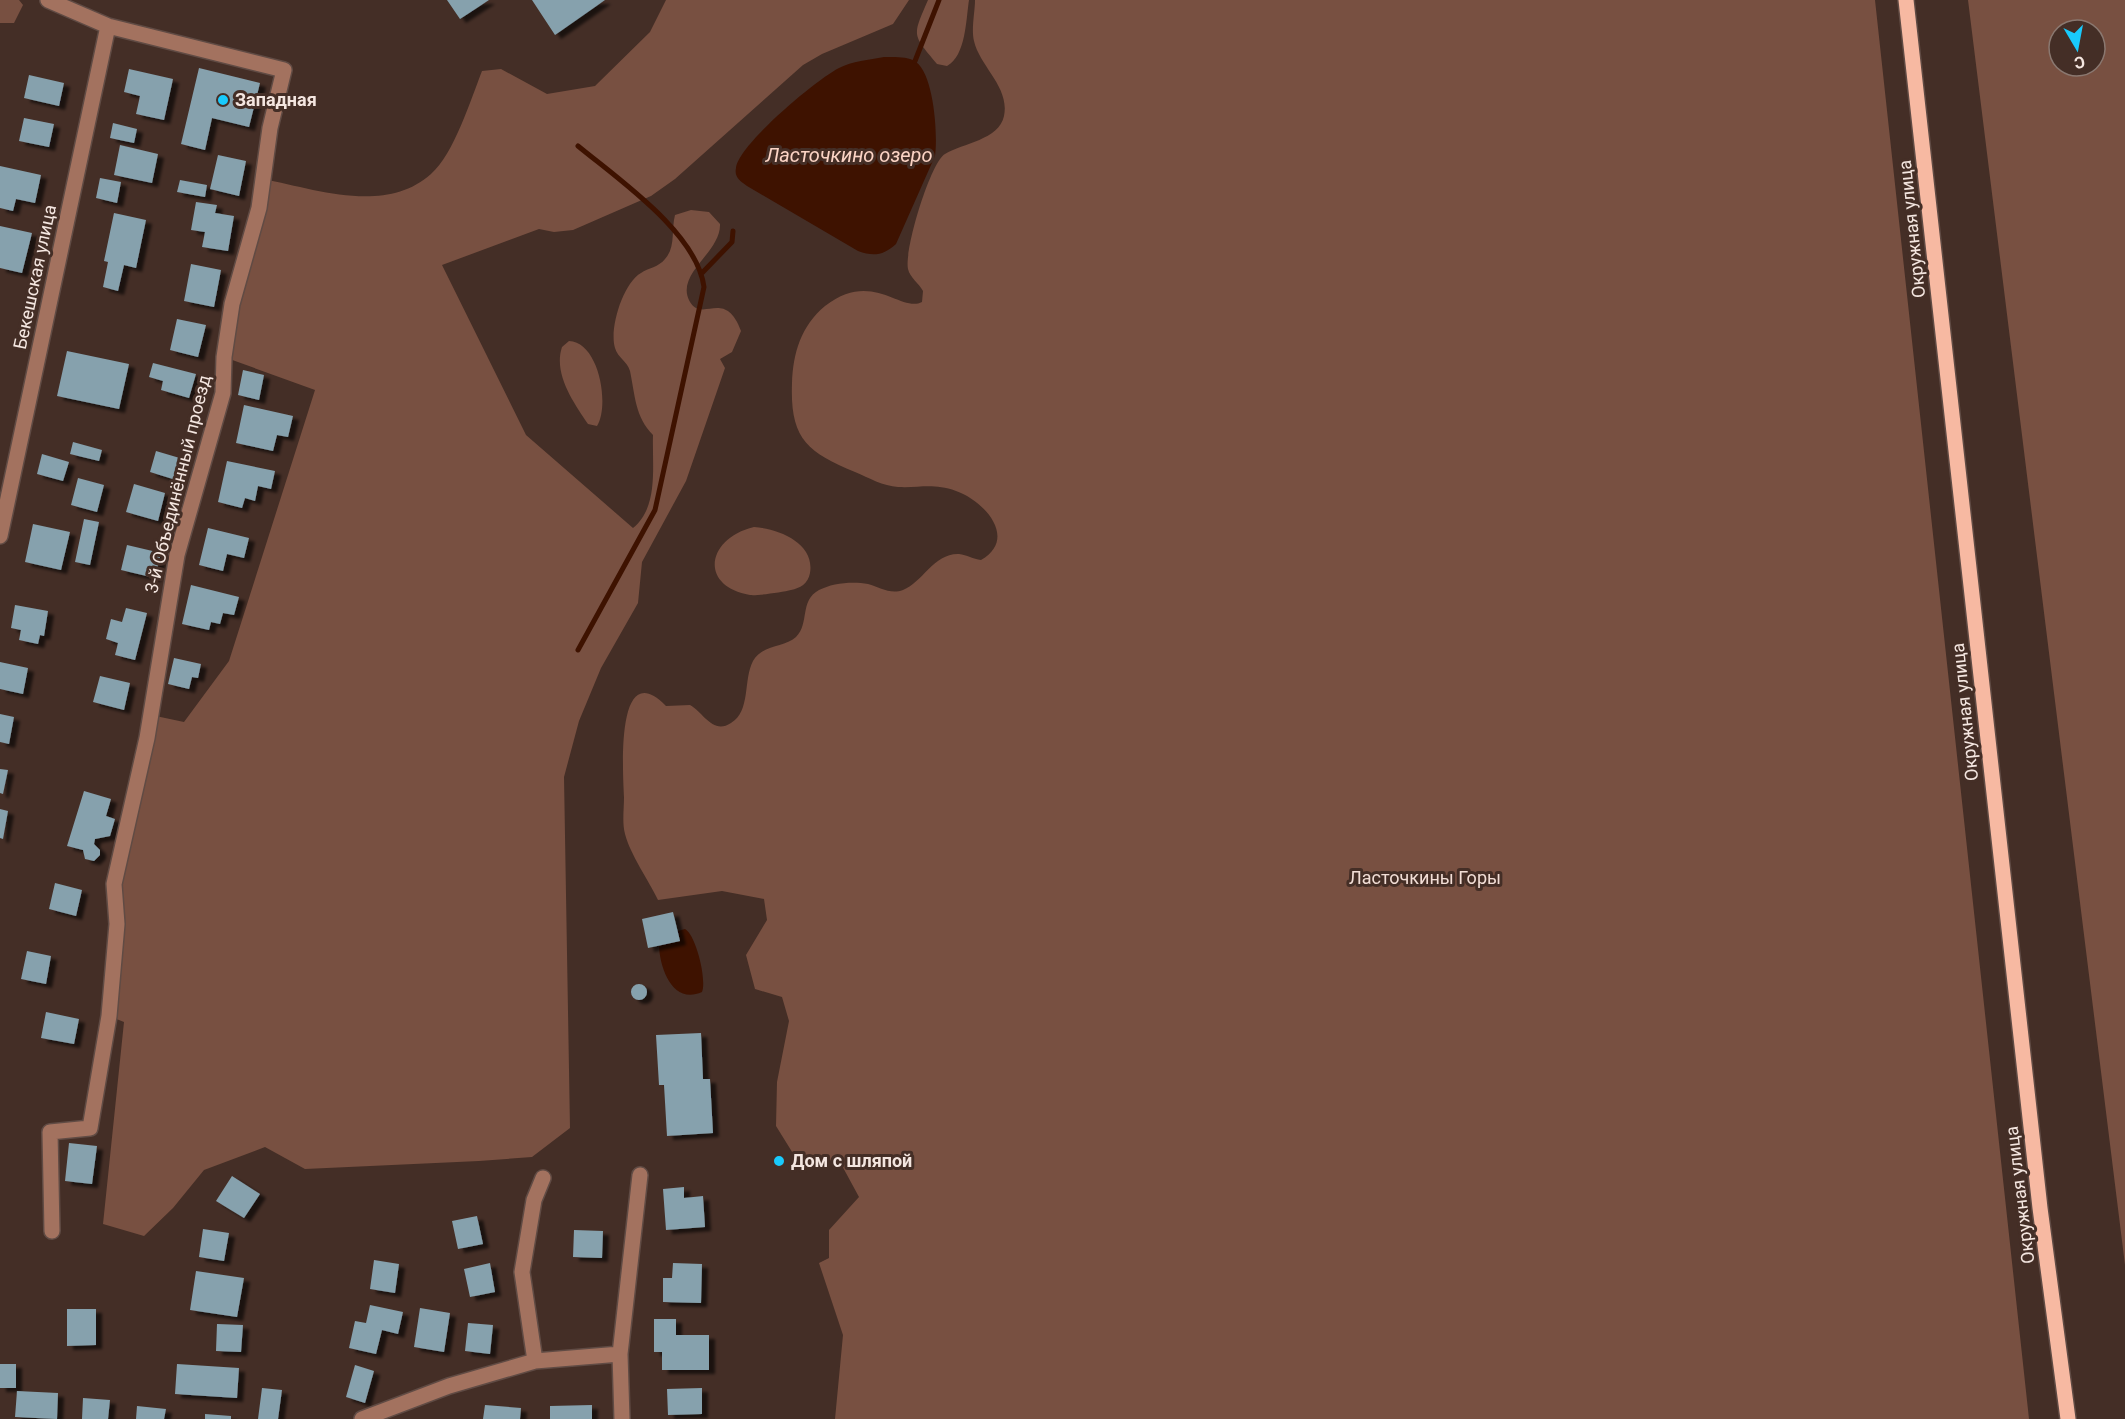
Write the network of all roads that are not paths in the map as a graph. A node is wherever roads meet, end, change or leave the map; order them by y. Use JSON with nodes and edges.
{"nodes":[{"id":1,"x":48,"y":0,"type":"edge"},
{"id":2,"x":1906,"y":0,"type":"edge"},
{"id":3,"x":108,"y":26,"type":"junction"},
{"id":4,"x":0,"y":536,"type":"edge"},
{"id":5,"x":640,"y":1175,"type":"dead end"},
{"id":6,"x":543,"y":1178,"type":"dead end"},
{"id":7,"x":52,"y":1231,"type":"dead end"},
{"id":8,"x":620,"y":1354,"type":"junction"},
{"id":9,"x":535,"y":1361,"type":"junction"},
{"id":10,"x":362,"y":1419,"type":"edge"},
{"id":11,"x":622,"y":1419,"type":"edge"},
{"id":12,"x":2068,"y":1419,"type":"edge"}],
"edges":[{"from":1,"to":3,"type":"street"},
{"from":2,"to":12,"type":"main road","name":"Окружная улица"},
{"from":3,"to":4,"type":"street","name":"Бекешская улица"},
{"from":3,"to":7,"type":"street","name":"3-й Объединённый проезд"},
{"from":5,"to":8,"type":"street"},
{"from":6,"to":9,"type":"street"},
{"from":8,"to":9,"type":"street"},
{"from":8,"to":11,"type":"street"},
{"from":9,"to":10,"type":"street"}]}
